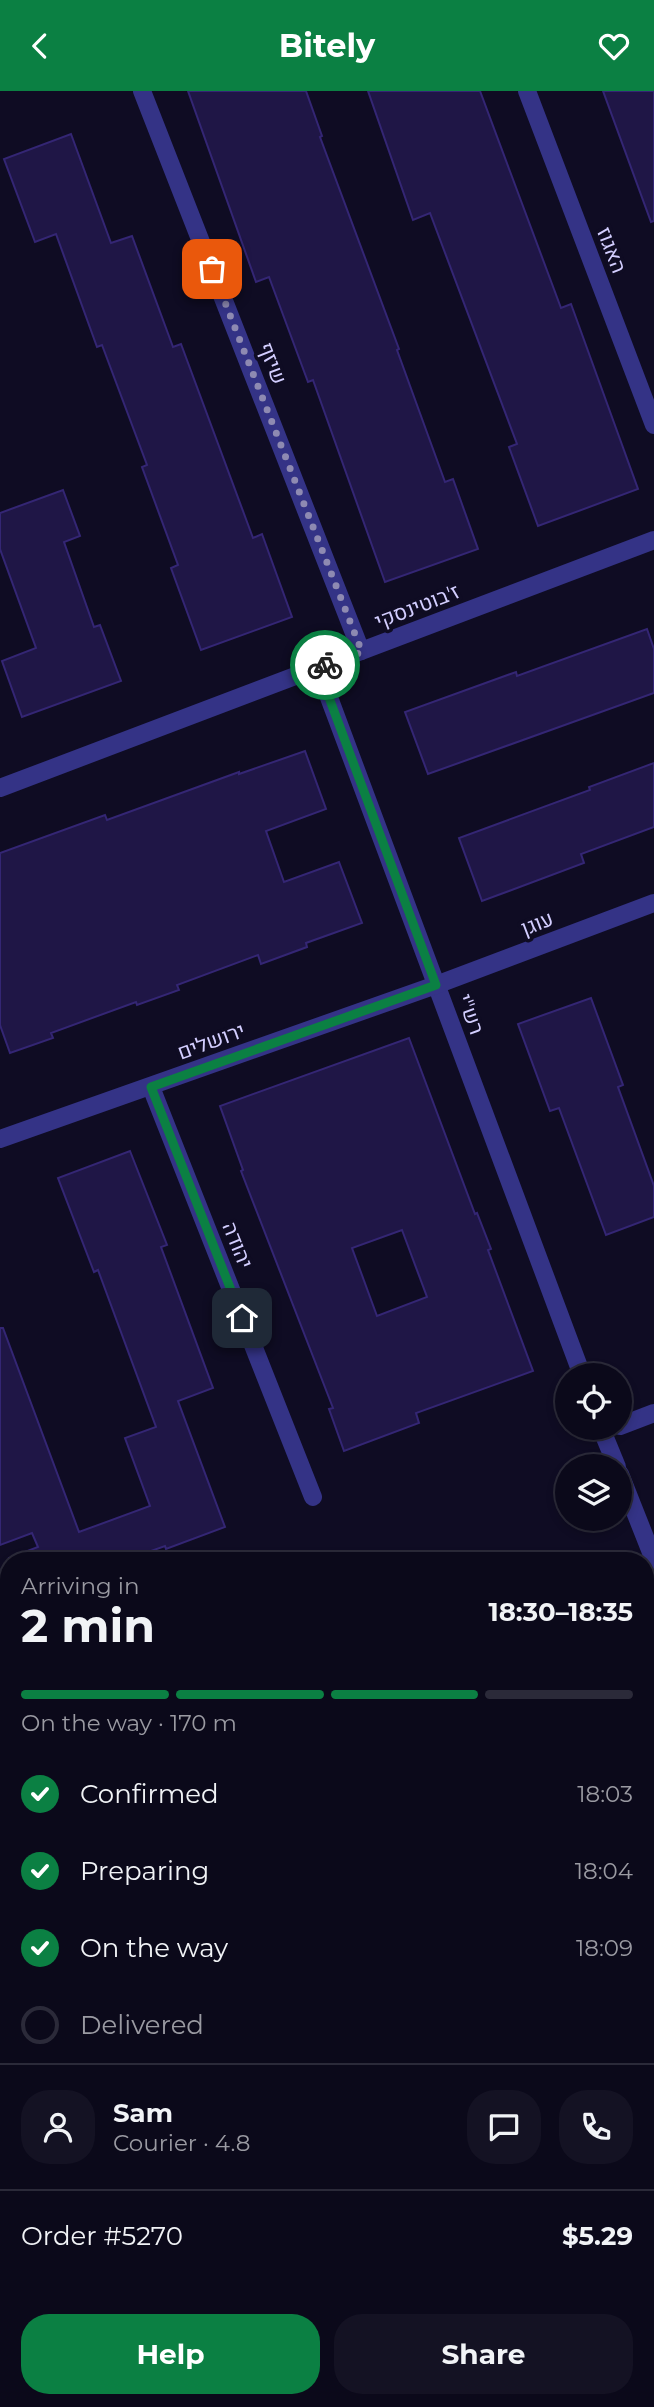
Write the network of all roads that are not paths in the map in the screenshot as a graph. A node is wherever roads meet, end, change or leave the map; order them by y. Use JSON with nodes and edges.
{"nodes":[{"id":1,"x":142,"y":91,"type":"edge"},
{"id":2,"x":527,"y":91,"type":"edge"},
{"id":3,"x":654,"y":425,"type":"edge"},
{"id":4,"x":654,"y":540,"type":"edge"},
{"id":5,"x":362,"y":652,"type":"junction"},
{"id":6,"x":318,"y":668,"type":"junction"},
{"id":7,"x":0,"y":788,"type":"edge"},
{"id":8,"x":654,"y":902,"type":"edge"},
{"id":9,"x":436,"y":985,"type":"junction"},
{"id":10,"x":151,"y":1087,"type":"junction"},
{"id":11,"x":0,"y":1139,"type":"edge"},
{"id":12,"x":578,"y":1363,"type":"edge"},
{"id":13,"x":654,"y":1413,"type":"edge"},
{"id":14,"x":632,"y":1421,"type":"edge"},
{"id":15,"x":313,"y":1497,"type":"dead end"},
{"id":16,"x":632,"y":1504,"type":"edge"},
{"id":17,"x":651,"y":1552,"type":"edge"}],
"edges":[{"from":1,"to":5,"type":"street","name":"שיזף"},
{"from":2,"to":3,"type":"street","name":"האגוז"},
{"from":4,"to":5,"type":"street","name":"ז'בוטינסקי"},
{"from":5,"to":6,"type":"street","name":"ז'בוטינסקי"},
{"from":6,"to":7,"type":"street","name":"ז'בוטינסקי"},
{"from":6,"to":9,"type":"street","name":"רש\"י"},
{"from":8,"to":9,"type":"street","name":"עוגן"},
{"from":9,"to":10,"type":"street","name":"ירושלים"},
{"from":9,"to":12,"type":"street","name":"רש\"י"},
{"from":10,"to":11,"type":"street","name":"ירושלים"},
{"from":10,"to":15,"type":"street","name":"יהודה"},
{"from":13,"to":14,"type":"street"},
{"from":16,"to":17,"type":"street"}]}
